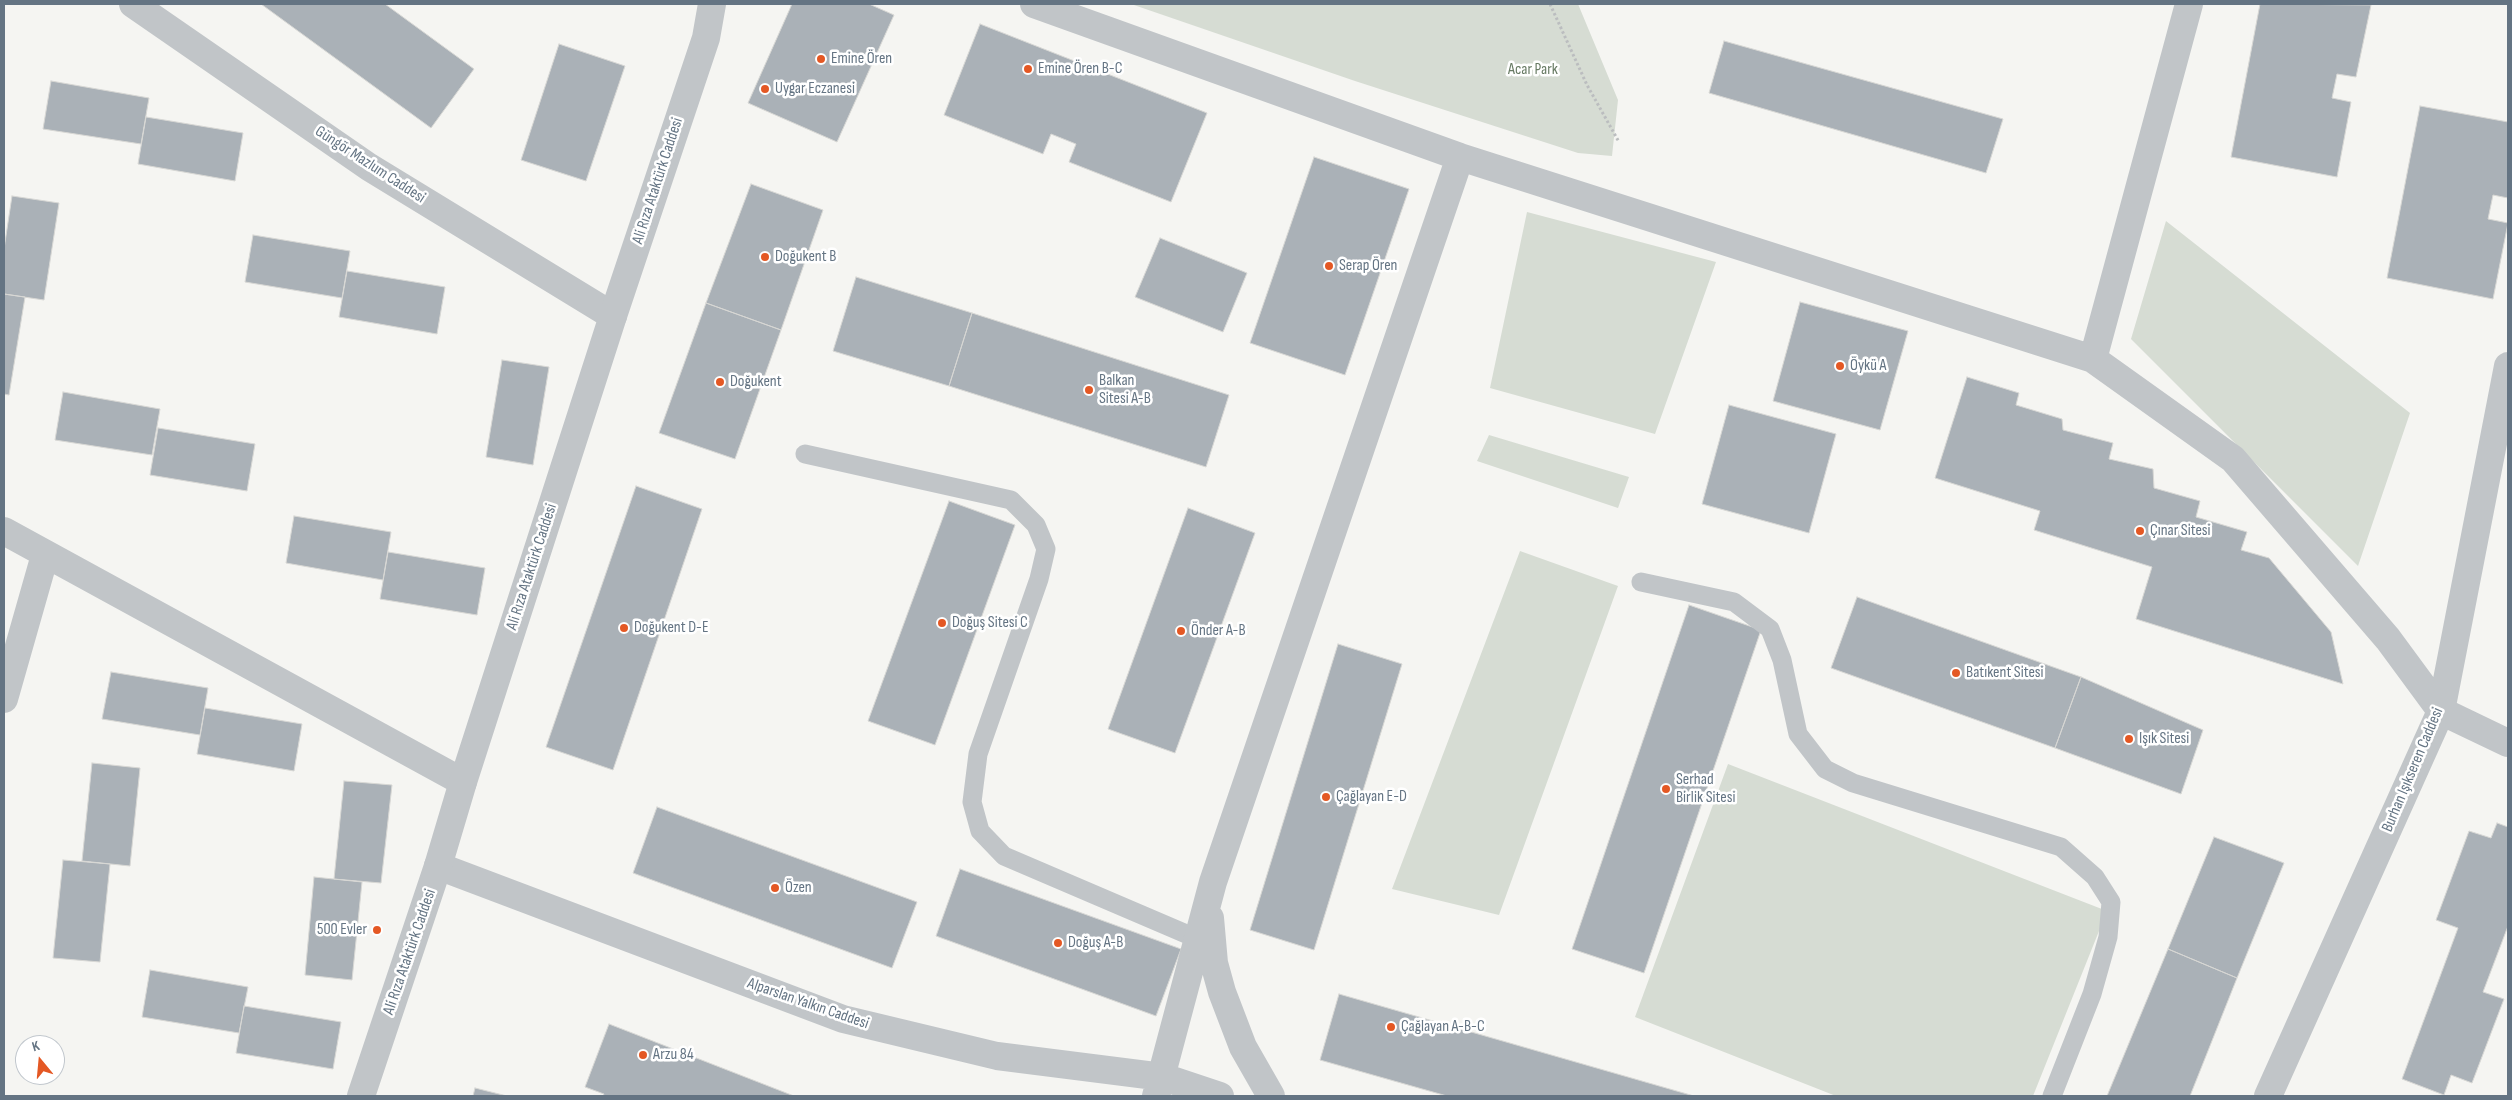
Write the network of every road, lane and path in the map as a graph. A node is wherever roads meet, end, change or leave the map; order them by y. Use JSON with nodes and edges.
{"nodes":[{"id":1,"x":133,"y":4,"type":"edge"},
{"id":2,"x":691,"y":4,"type":"edge"},
{"id":3,"x":712,"y":4,"type":"edge"},
{"id":4,"x":1034,"y":4,"type":"edge"},
{"id":5,"x":1550,"y":4,"type":"edge"},
{"id":6,"x":2189,"y":4,"type":"edge"},
{"id":7,"x":706,"y":38,"type":"junction"},
{"id":8,"x":1618,"y":142,"type":"dead end"},
{"id":9,"x":1460,"y":157,"type":"junction"},
{"id":10,"x":613,"y":316,"type":"junction"},
{"id":11,"x":2093,"y":358,"type":"junction"},
{"id":12,"x":2508,"y":366,"type":"edge"},
{"id":13,"x":805,"y":454,"type":"dead end"},
{"id":14,"x":4,"y":531,"type":"edge"},
{"id":15,"x":45,"y":555,"type":"junction"},
{"id":16,"x":1641,"y":582,"type":"dead end"},
{"id":17,"x":4,"y":699,"type":"edge"},
{"id":18,"x":2441,"y":711,"type":"junction"},
{"id":19,"x":2508,"y":743,"type":"edge"},
{"id":20,"x":463,"y":782,"type":"junction"},
{"id":21,"x":438,"y":866,"type":"junction"},
{"id":22,"x":1213,"y":882,"type":"junction"},
{"id":23,"x":1198,"y":939,"type":"junction"},
{"id":24,"x":1159,"y":1087,"type":"edge"},
{"id":25,"x":361,"y":1096,"type":"edge"},
{"id":26,"x":1220,"y":1096,"type":"edge"},
{"id":27,"x":1271,"y":1096,"type":"edge"},
{"id":28,"x":2052,"y":1096,"type":"edge"},
{"id":29,"x":2268,"y":1096,"type":"edge"}],
"edges":[{"from":1,"to":10,"type":"street","name":"Güngör Mazlum Caddesi"},
{"from":2,"to":7,"type":"street"},
{"from":3,"to":7,"type":"street","name":"Ali Rıza Ataktürk Caddesi"},
{"from":4,"to":9,"type":"street"},
{"from":5,"to":8,"type":"path"},
{"from":6,"to":11,"type":"street"},
{"from":7,"to":10,"type":"street","name":"Ali Rıza Ataktürk Caddesi"},
{"from":9,"to":11,"type":"street"},
{"from":9,"to":22,"type":"street"},
{"from":10,"to":20,"type":"street","name":"Ali Rıza Ataktürk Caddesi"},
{"from":11,"to":18,"type":"street"},
{"from":12,"to":18,"type":"street","name":"Burhan Işıkseren Caddesi"},
{"from":13,"to":23,"type":"lane"},
{"from":14,"to":15,"type":"street"},
{"from":15,"to":17,"type":"street"},
{"from":15,"to":20,"type":"street"},
{"from":16,"to":28,"type":"lane"},
{"from":18,"to":19,"type":"street"},
{"from":18,"to":29,"type":"street","name":"Burhan Işıkseren Caddesi"},
{"from":20,"to":21,"type":"street","name":"Ali Rıza Ataktürk Caddesi"},
{"from":21,"to":24,"type":"street","name":"Alparslan Yalkın Caddesi"},
{"from":21,"to":25,"type":"street","name":"Ali Rıza Ataktürk Caddesi"},
{"from":22,"to":23,"type":"street"},
{"from":22,"to":27,"type":"street"},
{"from":23,"to":24,"type":"street"},
{"from":24,"to":26,"type":"street","name":"Alparslan Yalkın Caddesi"}]}
